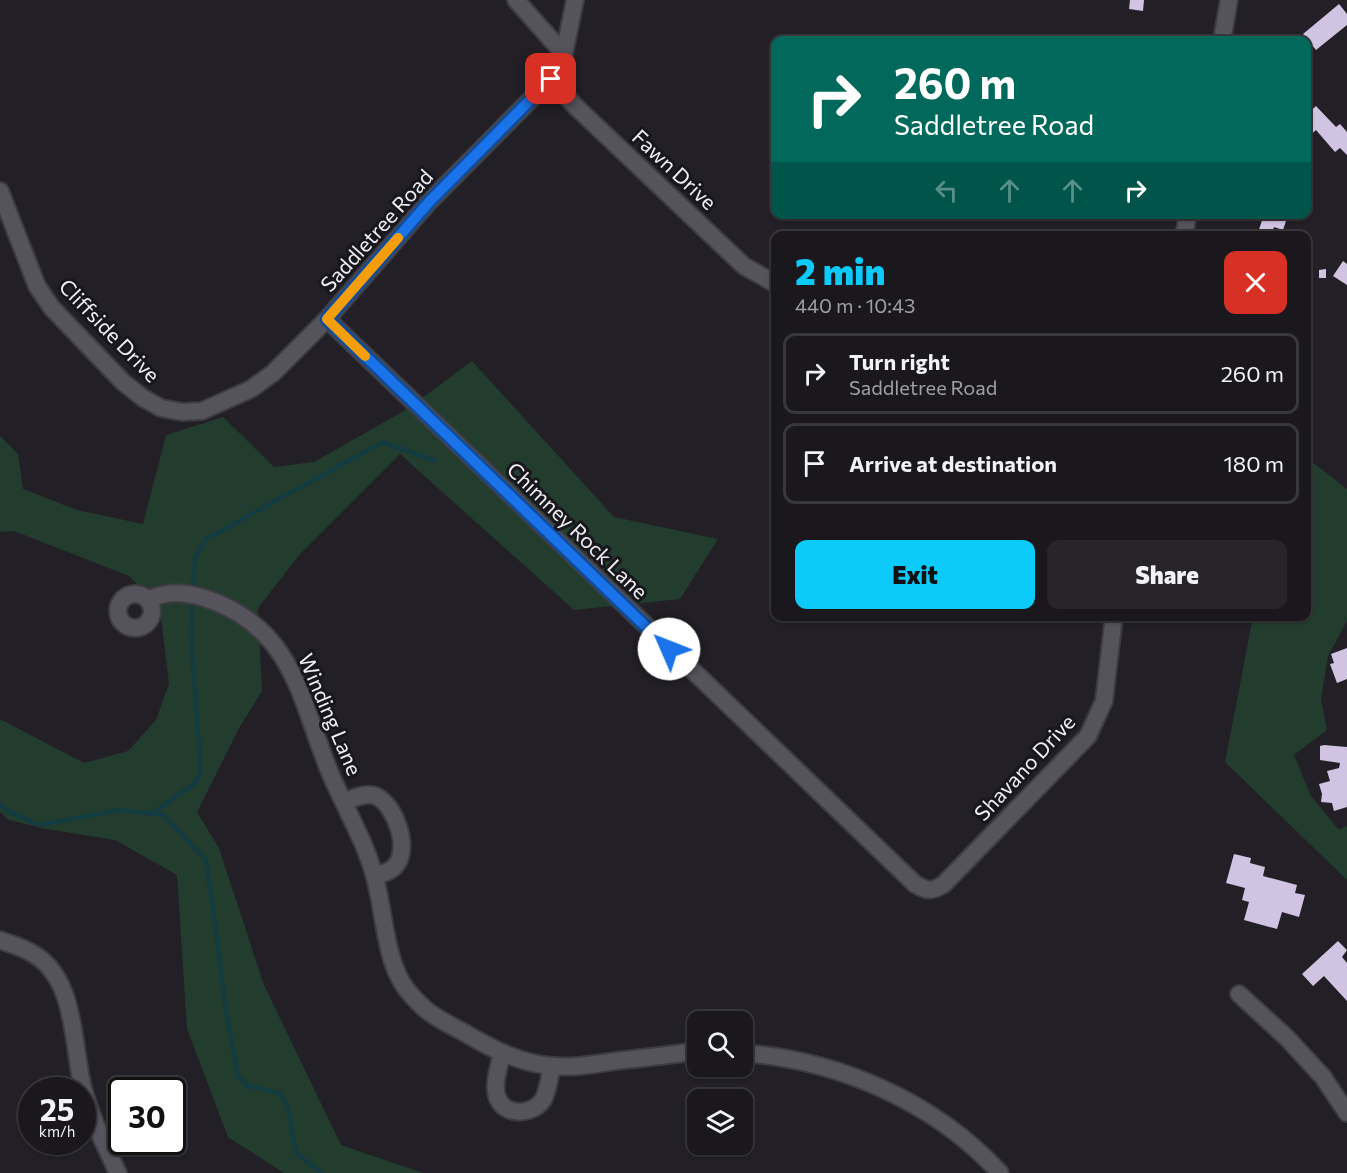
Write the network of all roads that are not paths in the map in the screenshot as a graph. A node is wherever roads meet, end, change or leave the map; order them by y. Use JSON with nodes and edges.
{"nodes":[{"id":1,"x":516,"y":0,"type":"edge"},
{"id":2,"x":575,"y":0,"type":"edge"},
{"id":3,"x":1229,"y":0,"type":"edge"},
{"id":4,"x":1223,"y":36,"type":"edge"},
{"id":5,"x":564,"y":54,"type":"junction"},
{"id":6,"x":551,"y":79,"type":"junction"},
{"id":7,"x":0,"y":191,"type":"edge"},
{"id":8,"x":771,"y":281,"type":"edge"},
{"id":9,"x":327,"y":319,"type":"junction"},
{"id":10,"x":182,"y":412,"type":"joint"},
{"id":11,"x":148,"y":600,"type":"dead end"},
{"id":12,"x":1113,"y":621,"type":"edge"},
{"id":13,"x":344,"y":802,"type":"junction"},
{"id":14,"x":375,"y":876,"type":"junction"},
{"id":15,"x":933,"y":891,"type":"joint"},
{"id":16,"x":0,"y":940,"type":"edge"},
{"id":17,"x":1239,"y":994,"type":"dead end"},
{"id":18,"x":687,"y":1052,"type":"edge"},
{"id":19,"x":502,"y":1053,"type":"junction"},
{"id":20,"x":753,"y":1055,"type":"edge"},
{"id":21,"x":552,"y":1066,"type":"junction"},
{"id":22,"x":1347,"y":1113,"type":"edge"},
{"id":23,"x":118,"y":1173,"type":"edge"},
{"id":24,"x":1000,"y":1173,"type":"edge"}],
"edges":[{"from":1,"to":5,"type":"street"},
{"from":2,"to":5,"type":"street","name":"Saddletree Road"},
{"from":3,"to":4,"type":"street"},
{"from":5,"to":6,"type":"street","name":"Saddletree Road"},
{"from":6,"to":8,"type":"street","name":"Fawn Drive"},
{"from":6,"to":9,"type":"street","name":"Saddletree Road"},
{"from":7,"to":10,"type":"street","name":"Cliffside Drive"},
{"from":9,"to":10,"type":"street","name":"Saddletree Road"},
{"from":9,"to":15,"type":"street","name":"Chimney Rock Lane"},
{"from":11,"to":13,"type":"street","name":"Winding Lane"},
{"from":12,"to":15,"type":"street","name":"Shavano Drive"},
{"from":13,"to":14,"type":"street","name":"Winding Lane"},
{"from":13,"to":14,"type":"street","name":"Winding Lane"},
{"from":14,"to":19,"type":"street","name":"Winding Lane"},
{"from":16,"to":23,"type":"street"},
{"from":17,"to":22,"type":"street"},
{"from":18,"to":21,"type":"street","name":"Winding Lane"},
{"from":19,"to":21,"type":"street","name":"Winding Lane"},
{"from":19,"to":21,"type":"street"},
{"from":20,"to":24,"type":"street"}]}
